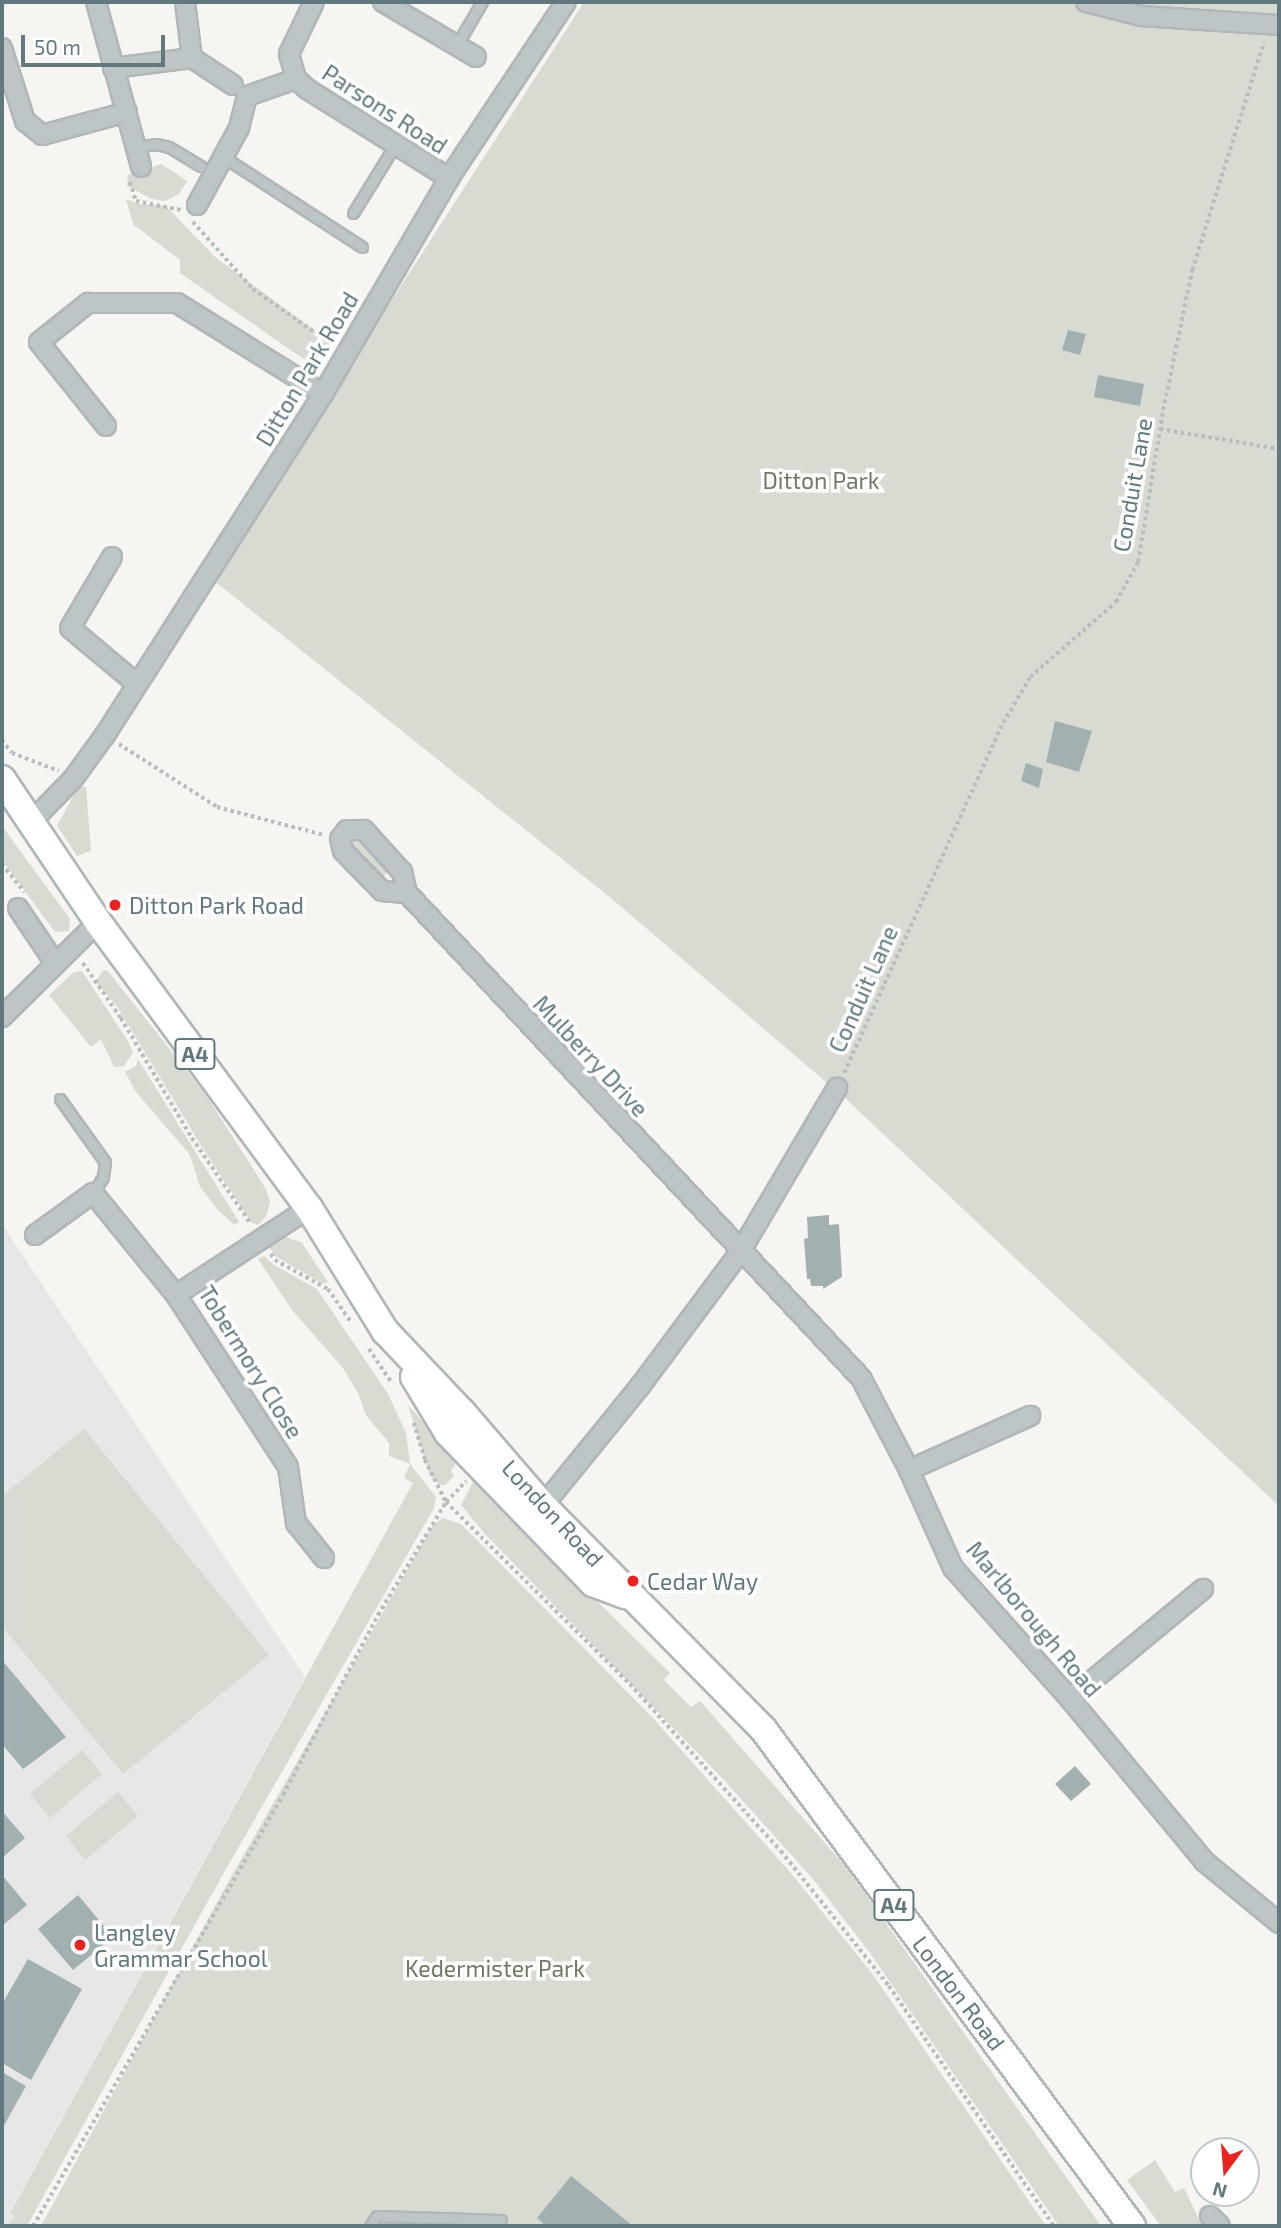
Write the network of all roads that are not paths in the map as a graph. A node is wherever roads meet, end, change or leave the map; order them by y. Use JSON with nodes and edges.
{"nodes":[{"id":1,"x":96,"y":2,"type":"edge"},
{"id":2,"x":185,"y":2,"type":"edge"},
{"id":3,"x":314,"y":2,"type":"edge"},
{"id":4,"x":383,"y":2,"type":"edge"},
{"id":5,"x":482,"y":2,"type":"edge"},
{"id":6,"x":565,"y":2,"type":"edge"},
{"id":7,"x":1086,"y":2,"type":"edge"},
{"id":8,"x":1274,"y":25,"type":"edge"},
{"id":9,"x":456,"y":46,"type":"junction"},
{"id":10,"x":2,"y":48,"type":"edge"},
{"id":11,"x":476,"y":57,"type":"dead end"},
{"id":12,"x":192,"y":58,"type":"junction"},
{"id":13,"x":113,"y":68,"type":"junction"},
{"id":14,"x":296,"y":79,"type":"junction"},
{"id":15,"x":240,"y":90,"type":"junction"},
{"id":16,"x":127,"y":112,"type":"junction"},
{"id":17,"x":395,"y":145,"type":"junction"},
{"id":18,"x":135,"y":147,"type":"junction"},
{"id":19,"x":222,"y":156,"type":"junction"},
{"id":20,"x":201,"y":166,"type":"dead end"},
{"id":21,"x":141,"y":167,"type":"dead end"},
{"id":22,"x":449,"y":178,"type":"junction"},
{"id":23,"x":197,"y":205,"type":"road end"},
{"id":24,"x":353,"y":213,"type":"dead end"},
{"id":25,"x":362,"y":247,"type":"dead end"},
{"id":26,"x":323,"y":394,"type":"junction"},
{"id":27,"x":106,"y":426,"type":"dead end"},
{"id":28,"x":112,"y":557,"type":"dead end"},
{"id":29,"x":137,"y":684,"type":"junction"},
{"id":30,"x":2,"y":779,"type":"edge"},
{"id":31,"x":31,"y":822,"type":"junction"},
{"id":32,"x":407,"y":893,"type":"junction"},
{"id":33,"x":23,"y":901,"type":"road end"},
{"id":34,"x":98,"y":922,"type":"junction"},
{"id":35,"x":55,"y":963,"type":"junction"},
{"id":36,"x":2,"y":1017,"type":"edge"},
{"id":37,"x":837,"y":1088,"type":"road end"},
{"id":38,"x":60,"y":1099,"type":"dead end"},
{"id":39,"x":93,"y":1194,"type":"junction"},
{"id":40,"x":309,"y":1208,"type":"junction"},
{"id":41,"x":35,"y":1235,"type":"dead end"},
{"id":42,"x":740,"y":1252,"type":"junction"},
{"id":43,"x":176,"y":1295,"type":"junction"},
{"id":44,"x":1030,"y":1416,"type":"dead end"},
{"id":45,"x":909,"y":1470,"type":"junction"},
{"id":46,"x":537,"y":1512,"type":"junction"},
{"id":47,"x":324,"y":1558,"type":"dead end"},
{"id":48,"x":1203,"y":1589,"type":"dead end"},
{"id":49,"x":1070,"y":1699,"type":"junction"},
{"id":50,"x":1277,"y":1916,"type":"edge"},
{"id":51,"x":501,"y":2220,"type":"dead end"},
{"id":52,"x":370,"y":2226,"type":"edge"},
{"id":53,"x":1132,"y":2226,"type":"edge"}],
"edges":[{"from":1,"to":13,"type":"street"},
{"from":2,"to":12,"type":"street"},
{"from":3,"to":14,"type":"street","name":"Parsons Road"},
{"from":4,"to":9,"type":"street"},
{"from":5,"to":9,"type":"lane"},
{"from":6,"to":22,"type":"street","name":"Ditton Park Road"},
{"from":7,"to":8,"type":"street"},
{"from":9,"to":11,"type":"street"},
{"from":10,"to":16,"type":"street"},
{"from":12,"to":13,"type":"street"},
{"from":12,"to":15,"type":"street"},
{"from":13,"to":16,"type":"street"},
{"from":14,"to":15,"type":"street"},
{"from":14,"to":17,"type":"street","name":"Parsons Road"},
{"from":15,"to":19,"type":"street"},
{"from":16,"to":18,"type":"street"},
{"from":17,"to":22,"type":"street","name":"Parsons Road"},
{"from":17,"to":24,"type":"lane"},
{"from":18,"to":20,"type":"lane"},
{"from":18,"to":21,"type":"street"},
{"from":19,"to":23,"type":"street"},
{"from":19,"to":25,"type":"lane"},
{"from":22,"to":26,"type":"street","name":"Ditton Park Road"},
{"from":26,"to":27,"type":"street"},
{"from":26,"to":29,"type":"street","name":"Ditton Park Road"},
{"from":28,"to":29,"type":"street"},
{"from":29,"to":31,"type":"street","name":"Ditton Park Road"},
{"from":30,"to":31,"type":"main road","number":"A4"},
{"from":31,"to":34,"type":"main road","number":"A4"},
{"from":32,"to":32,"type":"street","name":"Mulberry Drive"},
{"from":32,"to":42,"type":"street","name":"Mulberry Drive"},
{"from":33,"to":35,"type":"street"},
{"from":34,"to":35,"type":"street"},
{"from":34,"to":40,"type":"main road","number":"A4"},
{"from":35,"to":36,"type":"street"},
{"from":37,"to":42,"type":"street"},
{"from":38,"to":39,"type":"lane"},
{"from":39,"to":41,"type":"street"},
{"from":39,"to":43,"type":"street"},
{"from":40,"to":43,"type":"street","name":"Tobermory Close"},
{"from":40,"to":46,"type":"main road","number":"A4"},
{"from":42,"to":45,"type":"street","name":"Marlborough Road"},
{"from":42,"to":46,"type":"street"},
{"from":43,"to":47,"type":"street","name":"Tobermory Close"},
{"from":44,"to":45,"type":"street"},
{"from":45,"to":49,"type":"street","name":"Marlborough Road"},
{"from":46,"to":53,"type":"main road","name":"London Road","number":"A4"},
{"from":48,"to":49,"type":"street"},
{"from":49,"to":50,"type":"street","name":"Marlborough Road"},
{"from":51,"to":52,"type":"lane"}]}
